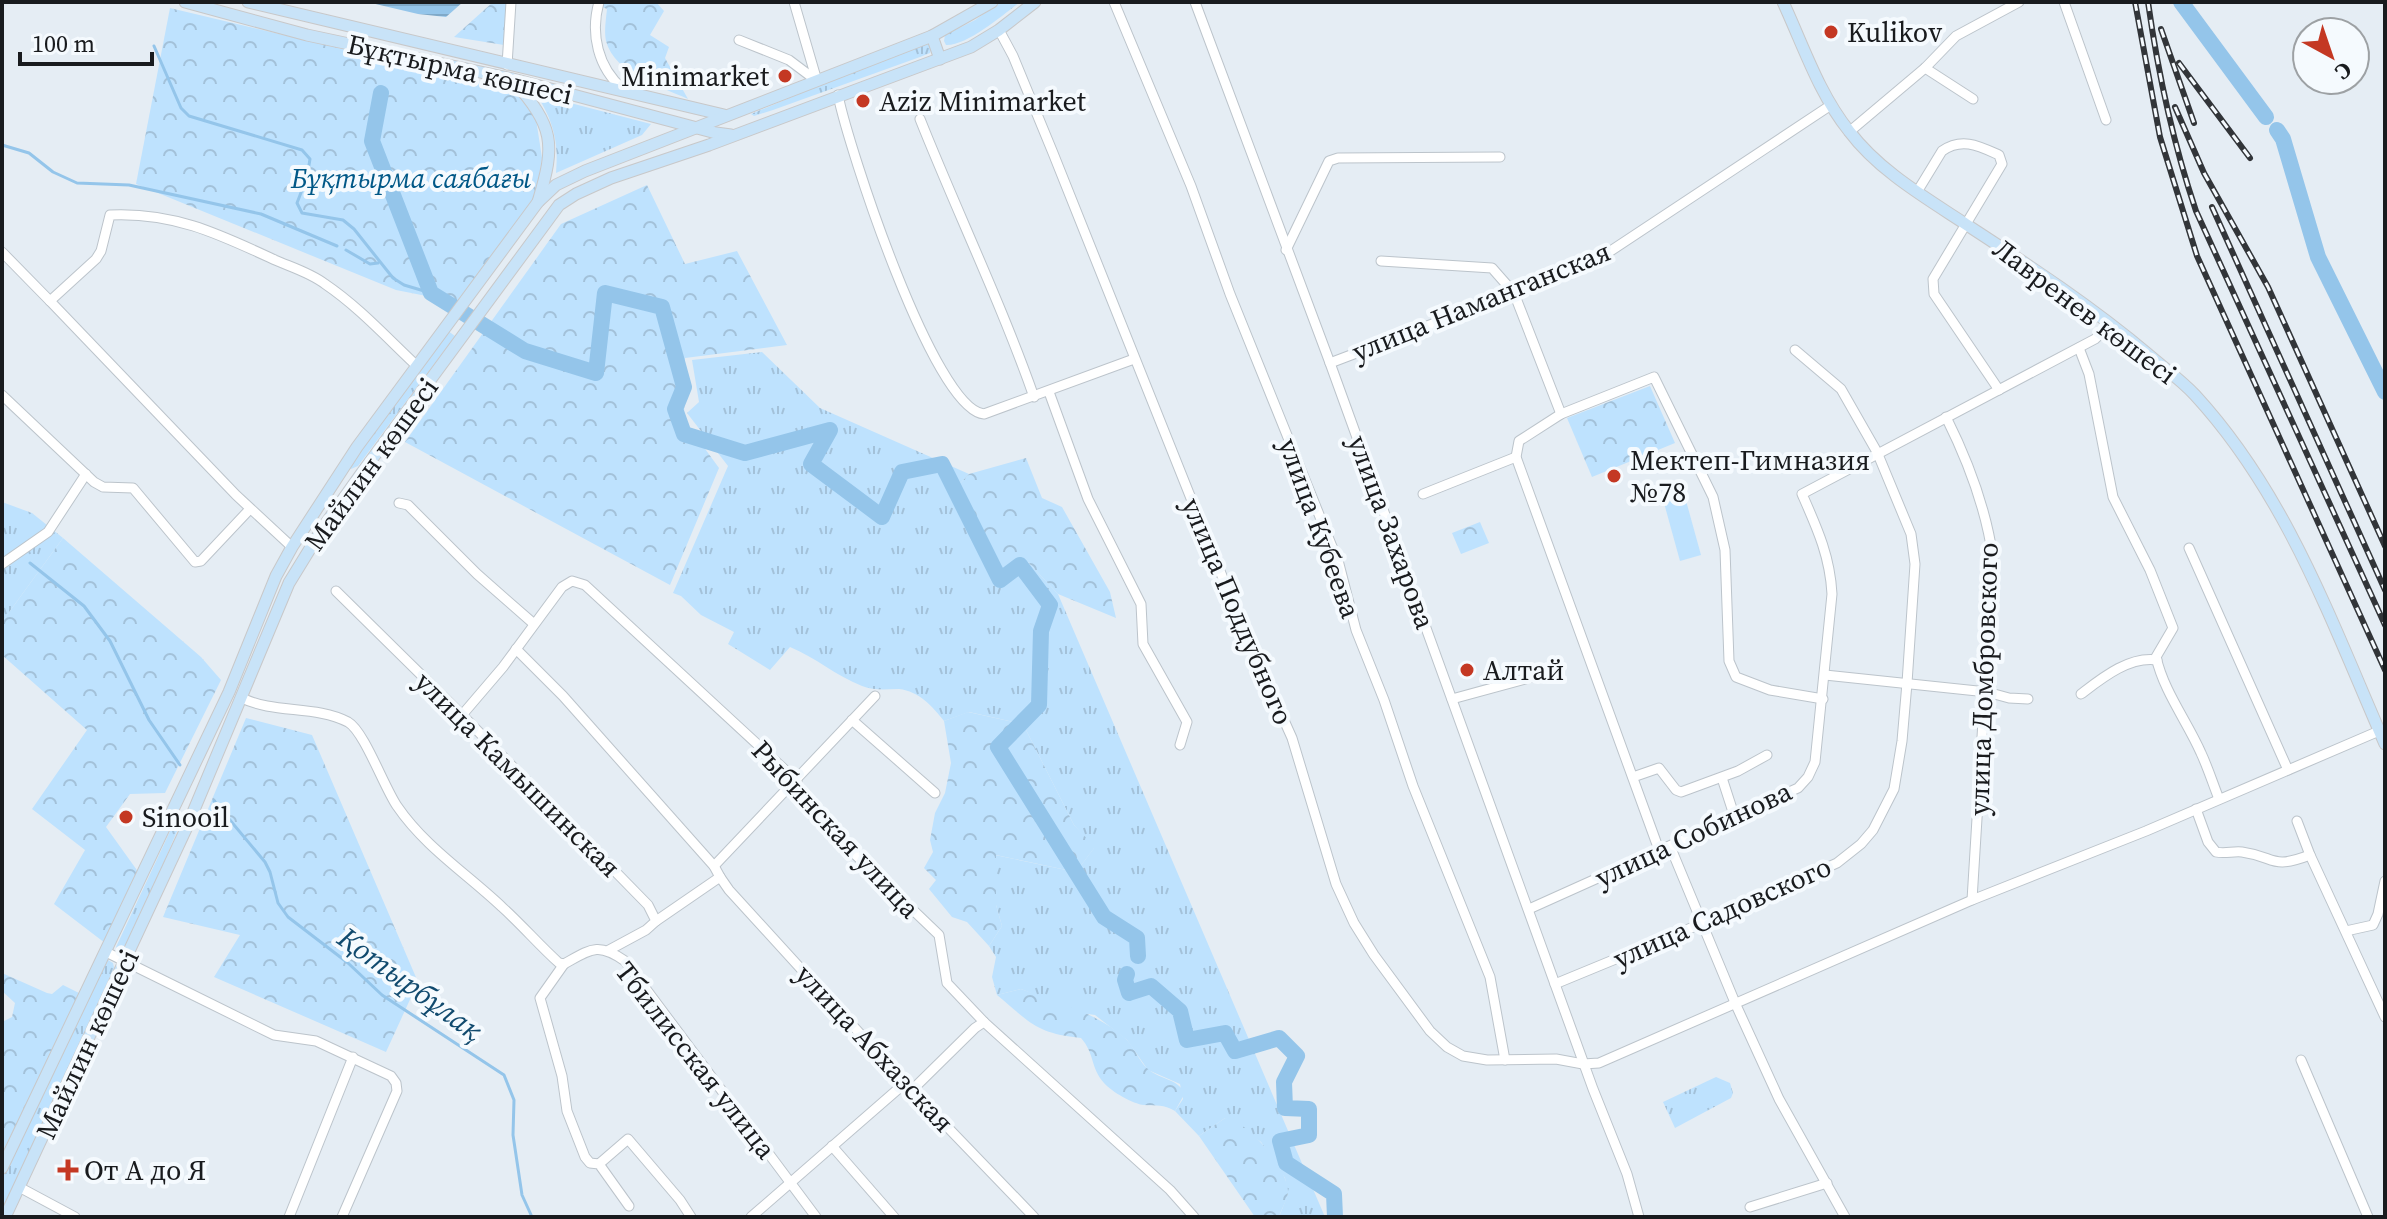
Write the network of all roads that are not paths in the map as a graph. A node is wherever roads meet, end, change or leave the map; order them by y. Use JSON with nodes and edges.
{"nodes":[{"id":1,"x":185,"y":2,"type":"edge"},
{"id":2,"x":248,"y":2,"type":"edge"},
{"id":3,"x":511,"y":2,"type":"edge"},
{"id":4,"x":599,"y":2,"type":"edge"},
{"id":5,"x":794,"y":2,"type":"edge"},
{"id":6,"x":992,"y":2,"type":"edge"},
{"id":7,"x":1035,"y":2,"type":"edge"},
{"id":8,"x":1114,"y":2,"type":"edge"},
{"id":9,"x":1195,"y":2,"type":"edge"},
{"id":10,"x":1783,"y":2,"type":"edge"},
{"id":11,"x":2019,"y":2,"type":"edge"},
{"id":12,"x":2064,"y":2,"type":"edge"},
{"id":13,"x":999,"y":30,"type":"junction"},
{"id":14,"x":932,"y":36,"type":"junction"},
{"id":15,"x":739,"y":40,"type":"dead end"},
{"id":16,"x":940,"y":59,"type":"junction"},
{"id":17,"x":507,"y":65,"type":"junction"},
{"id":18,"x":1925,"y":68,"type":"junction"},
{"id":19,"x":513,"y":79,"type":"junction"},
{"id":20,"x":817,"y":81,"type":"junction"},
{"id":21,"x":623,"y":89,"type":"junction"},
{"id":22,"x":838,"y":95,"type":"junction"},
{"id":23,"x":1973,"y":99,"type":"dead end"},
{"id":24,"x":673,"y":104,"type":"junction"},
{"id":25,"x":1831,"y":105,"type":"junction"},
{"id":26,"x":725,"y":115,"type":"junction"},
{"id":27,"x":920,"y":119,"type":"dead end"},
{"id":28,"x":2106,"y":120,"type":"dead end"},
{"id":29,"x":696,"y":126,"type":"junction"},
{"id":30,"x":682,"y":128,"type":"junction"},
{"id":31,"x":1849,"y":132,"type":"junction"},
{"id":32,"x":735,"y":134,"type":"junction"},
{"id":33,"x":1500,"y":157,"type":"dead end"},
{"id":34,"x":669,"y":158,"type":"junction"},
{"id":35,"x":1917,"y":192,"type":"junction"},
{"id":36,"x":538,"y":202,"type":"junction"},
{"id":37,"x":1967,"y":225,"type":"junction"},
{"id":38,"x":1286,"y":250,"type":"junction"},
{"id":39,"x":2,"y":252,"type":"edge"},
{"id":40,"x":1381,"y":261,"type":"dead end"},
{"id":41,"x":7,"y":265,"type":"edge"},
{"id":42,"x":1514,"y":293,"type":"junction"},
{"id":43,"x":50,"y":301,"type":"junction"},
{"id":44,"x":2111,"y":324,"type":"junction"},
{"id":45,"x":2079,"y":348,"type":"junction"},
{"id":46,"x":1795,"y":350,"type":"dead end"},
{"id":47,"x":1134,"y":359,"type":"junction"},
{"id":48,"x":1330,"y":363,"type":"junction"},
{"id":49,"x":417,"y":366,"type":"junction"},
{"id":50,"x":1999,"y":390,"type":"junction"},
{"id":51,"x":1049,"y":392,"type":"junction"},
{"id":52,"x":2,"y":395,"type":"edge"},
{"id":53,"x":1034,"y":397,"type":"junction"},
{"id":54,"x":1561,"y":414,"type":"junction"},
{"id":55,"x":1946,"y":417,"type":"junction"},
{"id":56,"x":1877,"y":452,"type":"junction"},
{"id":57,"x":1516,"y":457,"type":"junction"},
{"id":58,"x":86,"y":474,"type":"junction"},
{"id":59,"x":1423,"y":494,"type":"dead end"},
{"id":60,"x":399,"y":503,"type":"dead end"},
{"id":61,"x":250,"y":509,"type":"junction"},
{"id":62,"x":292,"y":547,"type":"junction"},
{"id":63,"x":2189,"y":548,"type":"dead end"},
{"id":64,"x":2,"y":564,"type":"edge"},
{"id":65,"x":336,"y":591,"type":"dead end"},
{"id":66,"x":534,"y":624,"type":"junction"},
{"id":67,"x":516,"y":649,"type":"junction"},
{"id":68,"x":2157,"y":660,"type":"junction"},
{"id":69,"x":1825,"y":675,"type":"junction"},
{"id":70,"x":1529,"y":678,"type":"dead end"},
{"id":71,"x":1907,"y":683,"type":"junction"},
{"id":72,"x":1987,"y":692,"type":"junction"},
{"id":73,"x":2081,"y":694,"type":"dead end"},
{"id":74,"x":875,"y":696,"type":"dead end"},
{"id":75,"x":242,"y":698,"type":"junction"},
{"id":76,"x":1452,"y":699,"type":"junction"},
{"id":77,"x":1823,"y":699,"type":"junction"},
{"id":78,"x":2028,"y":699,"type":"dead end"},
{"id":79,"x":462,"y":715,"type":"junction"},
{"id":80,"x":852,"y":720,"type":"junction"},
{"id":81,"x":2379,"y":731,"type":"junction"},
{"id":82,"x":2385,"y":744,"type":"edge"},
{"id":83,"x":1180,"y":745,"type":"dead end"},
{"id":84,"x":1767,"y":755,"type":"dead end"},
{"id":85,"x":2288,"y":770,"type":"junction"},
{"id":86,"x":1633,"y":777,"type":"junction"},
{"id":87,"x":1722,"y":778,"type":"junction"},
{"id":88,"x":797,"y":781,"type":"junction"},
{"id":89,"x":935,"y":793,"type":"dead end"},
{"id":90,"x":2219,"y":799,"type":"junction"},
{"id":91,"x":2196,"y":809,"type":"junction"},
{"id":92,"x":1735,"y":818,"type":"junction"},
{"id":93,"x":2297,"y":821,"type":"dead end"},
{"id":94,"x":164,"y":824,"type":"junction"},
{"id":95,"x":186,"y":829,"type":"junction"},
{"id":96,"x":1670,"y":846,"type":"junction"},
{"id":97,"x":1659,"y":850,"type":"junction"},
{"id":98,"x":2310,"y":855,"type":"junction"},
{"id":99,"x":714,"y":866,"type":"junction"},
{"id":100,"x":720,"y":877,"type":"junction"},
{"id":101,"x":2385,"y":881,"type":"edge"},
{"id":102,"x":1972,"y":900,"type":"junction"},
{"id":103,"x":1529,"y":909,"type":"junction"},
{"id":104,"x":2382,"y":914,"type":"edge"},
{"id":105,"x":656,"y":921,"type":"junction"},
{"id":106,"x":1703,"y":923,"type":"junction"},
{"id":107,"x":2346,"y":931,"type":"junction"},
{"id":108,"x":609,"y":950,"type":"junction"},
{"id":109,"x":106,"y":952,"type":"junction"},
{"id":110,"x":127,"y":961,"type":"junction"},
{"id":111,"x":564,"y":964,"type":"junction"},
{"id":112,"x":1555,"y":984,"type":"junction"},
{"id":113,"x":2385,"y":984,"type":"edge"},
{"id":114,"x":2373,"y":986,"type":"junction"},
{"id":115,"x":1736,"y":1005,"type":"junction"},
{"id":116,"x":2385,"y":1017,"type":"edge"},
{"id":117,"x":984,"y":1022,"type":"junction"},
{"id":118,"x":353,"y":1057,"type":"junction"},
{"id":119,"x":1505,"y":1060,"type":"junction"},
{"id":120,"x":2301,"y":1060,"type":"dead end"},
{"id":121,"x":1583,"y":1064,"type":"junction"},
{"id":122,"x":908,"y":1087,"type":"junction"},
{"id":123,"x":832,"y":1146,"type":"junction"},
{"id":124,"x":599,"y":1164,"type":"junction"},
{"id":125,"x":2,"y":1168,"type":"edge"},
{"id":126,"x":1827,"y":1183,"type":"junction"},
{"id":127,"x":791,"y":1184,"type":"junction"},
{"id":128,"x":19,"y":1187,"type":"junction"},
{"id":129,"x":629,"y":1206,"type":"dead end"},
{"id":130,"x":1750,"y":1207,"type":"dead end"},
{"id":131,"x":5,"y":1217,"type":"edge"},
{"id":132,"x":75,"y":1217,"type":"edge"},
{"id":133,"x":289,"y":1217,"type":"edge"},
{"id":134,"x":342,"y":1217,"type":"edge"},
{"id":135,"x":691,"y":1217,"type":"edge"},
{"id":136,"x":751,"y":1217,"type":"edge"},
{"id":137,"x":816,"y":1217,"type":"edge"},
{"id":138,"x":894,"y":1217,"type":"edge"},
{"id":139,"x":1034,"y":1217,"type":"edge"},
{"id":140,"x":1194,"y":1217,"type":"edge"},
{"id":141,"x":1639,"y":1217,"type":"edge"},
{"id":142,"x":1845,"y":1217,"type":"edge"},
{"id":143,"x":2368,"y":1217,"type":"edge"}],
"edges":[{"from":1,"to":19,"type":"main road","name":"Бұқтырма көшесі"},
{"from":2,"to":17,"type":"main road","name":"Бұқтырма көшесі"},
{"from":3,"to":17,"type":"street"},
{"from":4,"to":21,"type":"street"},
{"from":5,"to":20,"type":"street"},
{"from":6,"to":14,"type":"main road","name":"Майлин көшесі"},
{"from":7,"to":13,"type":"main road","name":"Майлин көшесі"},
{"from":8,"to":119,"type":"street","name":"улица Кубеева"},
{"from":9,"to":38,"type":"street","name":"улица Захарова"},
{"from":10,"to":25,"type":"main road","name":"Лавренев көшесі"},
{"from":11,"to":18,"type":"street"},
{"from":12,"to":28,"type":"street"},
{"from":13,"to":16,"type":"main road","name":"Майлин көшесі"},
{"from":13,"to":47,"type":"street","name":"улица Поддубного"},
{"from":14,"to":16,"type":"main road"},
{"from":14,"to":20,"type":"main road","name":"Майлин көшесі"},
{"from":15,"to":20,"type":"street"},
{"from":16,"to":22,"type":"main road","name":"Майлин көшесі"},
{"from":17,"to":21,"type":"main road","name":"Бұқтырма көшесі"},
{"from":18,"to":23,"type":"street"},
{"from":18,"to":31,"type":"street"},
{"from":19,"to":30,"type":"main road","name":"Бұқтырма көшесі"},
{"from":19,"to":36,"type":"main road"},
{"from":20,"to":26,"type":"main road","name":"Майлин көшесі"},
{"from":21,"to":24,"type":"main road","name":"Бұқтырма көшесі"},
{"from":22,"to":32,"type":"main road","name":"Майлин көшесі"},
{"from":22,"to":53,"type":"street"},
{"from":24,"to":26,"type":"main road","name":"Бұқтырма көшесі"},
{"from":24,"to":30,"type":"main road"},
{"from":25,"to":31,"type":"main road","name":"Лавренев көшесі"},
{"from":25,"to":42,"type":"street","name":"улица Наманганская"},
{"from":26,"to":29,"type":"main road","name":"Майлин көшесі"},
{"from":27,"to":53,"type":"street"},
{"from":29,"to":30,"type":"main road","name":"Майлин көшесі"},
{"from":29,"to":32,"type":"main road"},
{"from":30,"to":34,"type":"main road"},
{"from":30,"to":36,"type":"main road","name":"Майлин көшесі"},
{"from":31,"to":35,"type":"main road","name":"Лавренев көшесі"},
{"from":32,"to":34,"type":"main road","name":"Майлин көшесі"},
{"from":33,"to":38,"type":"street"},
{"from":34,"to":75,"type":"main road","name":"Майлин көшесі"},
{"from":35,"to":37,"type":"main road","name":"Лавренев көшесі"},
{"from":35,"to":37,"type":"street"},
{"from":36,"to":49,"type":"main road","name":"Майлин көшесі"},
{"from":37,"to":44,"type":"main road","name":"Лавренев көшесі"},
{"from":37,"to":50,"type":"street"},
{"from":38,"to":48,"type":"street","name":"улица Захарова"},
{"from":39,"to":41,"type":"street"},
{"from":40,"to":42,"type":"street"},
{"from":41,"to":43,"type":"street"},
{"from":42,"to":48,"type":"street","name":"улица Наманганская"},
{"from":42,"to":54,"type":"street"},
{"from":43,"to":49,"type":"street"},
{"from":43,"to":61,"type":"street"},
{"from":44,"to":45,"type":"street"},
{"from":44,"to":81,"type":"main road","name":"Лавренев көшесі"},
{"from":45,"to":50,"type":"street"},
{"from":45,"to":68,"type":"street"},
{"from":46,"to":56,"type":"street","name":"улица Садовского"},
{"from":47,"to":51,"type":"street"},
{"from":47,"to":119,"type":"street","name":"улица Поддубного"},
{"from":48,"to":76,"type":"street","name":"улица Захарова"},
{"from":49,"to":62,"type":"main road","name":"Майлин көшесі"},
{"from":50,"to":55,"type":"street"},
{"from":51,"to":53,"type":"street"},
{"from":51,"to":83,"type":"street"},
{"from":52,"to":58,"type":"street"},
{"from":54,"to":57,"type":"street"},
{"from":54,"to":77,"type":"street"},
{"from":55,"to":56,"type":"street"},
{"from":55,"to":72,"type":"street","name":"улица Домбровского"},
{"from":56,"to":69,"type":"street","name":"улица Собинова"},
{"from":56,"to":71,"type":"street","name":"улица Садовского"},
{"from":57,"to":59,"type":"street"},
{"from":57,"to":86,"type":"street"},
{"from":58,"to":61,"type":"street"},
{"from":58,"to":64,"type":"street"},
{"from":60,"to":66,"type":"street"},
{"from":61,"to":62,"type":"street"},
{"from":62,"to":94,"type":"main road","name":"Майлин көшесі"},
{"from":63,"to":85,"type":"street"},
{"from":65,"to":79,"type":"street","name":"улица Камышинская"},
{"from":66,"to":67,"type":"street","name":"Рыбинская улица"},
{"from":66,"to":88,"type":"street","name":"Рыбинская улица"},
{"from":67,"to":79,"type":"street","name":"Рыбинская улица"},
{"from":67,"to":99,"type":"street","name":"улица Абхазская"},
{"from":68,"to":73,"type":"street"},
{"from":68,"to":90,"type":"street"},
{"from":69,"to":71,"type":"street"},
{"from":69,"to":77,"type":"street","name":"улица Собинова"},
{"from":70,"to":76,"type":"street"},
{"from":71,"to":72,"type":"street"},
{"from":71,"to":106,"type":"street","name":"улица Садовского"},
{"from":72,"to":78,"type":"street"},
{"from":72,"to":102,"type":"street","name":"улица Домбровского"},
{"from":74,"to":80,"type":"street"},
{"from":75,"to":95,"type":"main road","name":"Майлин көшесі"},
{"from":75,"to":111,"type":"street"},
{"from":76,"to":103,"type":"street","name":"улица Захарова"},
{"from":77,"to":92,"type":"street","name":"улица Собинова"},
{"from":79,"to":105,"type":"street","name":"улица Камышинская"},
{"from":80,"to":88,"type":"street"},
{"from":80,"to":89,"type":"street"},
{"from":81,"to":82,"type":"main road","name":"Лавренев көшесі"},
{"from":81,"to":85,"type":"street"},
{"from":84,"to":87,"type":"street"},
{"from":85,"to":90,"type":"street"},
{"from":86,"to":87,"type":"street"},
{"from":86,"to":97,"type":"street"},
{"from":87,"to":92,"type":"street"},
{"from":88,"to":99,"type":"street"},
{"from":88,"to":117,"type":"street","name":"Рыбинская улица"},
{"from":90,"to":91,"type":"street"},
{"from":91,"to":98,"type":"street"},
{"from":91,"to":102,"type":"street"},
{"from":92,"to":96,"type":"street","name":"улица Собинова"},
{"from":93,"to":98,"type":"street"},
{"from":94,"to":95,"type":"main road"},
{"from":94,"to":109,"type":"main road","name":"Майлин көшесі"},
{"from":95,"to":110,"type":"main road","name":"Майлин көшесі"},
{"from":96,"to":97,"type":"street","name":"улица Собинова"},
{"from":96,"to":106,"type":"street"},
{"from":97,"to":103,"type":"street","name":"улица Собинова"},
{"from":98,"to":107,"type":"street"},
{"from":99,"to":100,"type":"street","name":"улица Абхазская"},
{"from":100,"to":105,"type":"street"},
{"from":100,"to":122,"type":"street","name":"улица Абхазская"},
{"from":101,"to":104,"type":"street"},
{"from":102,"to":115,"type":"street"},
{"from":103,"to":112,"type":"street","name":"улица Захарова"},
{"from":104,"to":107,"type":"street"},
{"from":105,"to":108,"type":"street"},
{"from":106,"to":112,"type":"street","name":"улица Садовского"},
{"from":106,"to":115,"type":"street"},
{"from":107,"to":114,"type":"street"},
{"from":108,"to":111,"type":"street","name":"Тбилисская улица"},
{"from":108,"to":127,"type":"street","name":"Тбилисская улица"},
{"from":109,"to":110,"type":"street"},
{"from":109,"to":125,"type":"main road","name":"Майлин көшесі"},
{"from":110,"to":118,"type":"street"},
{"from":110,"to":128,"type":"main road","name":"Майлин көшесі"},
{"from":111,"to":124,"type":"street"},
{"from":112,"to":121,"type":"street","name":"улица Захарова"},
{"from":113,"to":114,"type":"street"},
{"from":114,"to":116,"type":"street"},
{"from":115,"to":121,"type":"street"},
{"from":115,"to":126,"type":"street"},
{"from":117,"to":122,"type":"street"},
{"from":117,"to":140,"type":"street","name":"Рыбинская улица"},
{"from":118,"to":133,"type":"street"},
{"from":118,"to":134,"type":"street"},
{"from":119,"to":121,"type":"street","name":"улица Поддубного"},
{"from":120,"to":143,"type":"street"},
{"from":121,"to":141,"type":"street","name":"улица Захарова"},
{"from":122,"to":123,"type":"street"},
{"from":122,"to":139,"type":"street","name":"улица Абхазская"},
{"from":123,"to":127,"type":"street"},
{"from":123,"to":138,"type":"street"},
{"from":124,"to":129,"type":"street"},
{"from":124,"to":135,"type":"street"},
{"from":126,"to":130,"type":"street"},
{"from":126,"to":142,"type":"street"},
{"from":127,"to":136,"type":"street"},
{"from":127,"to":137,"type":"street","name":"Тбилисская улица"},
{"from":128,"to":131,"type":"main road","name":"Майлин көшесі"},
{"from":128,"to":132,"type":"street"}]}
